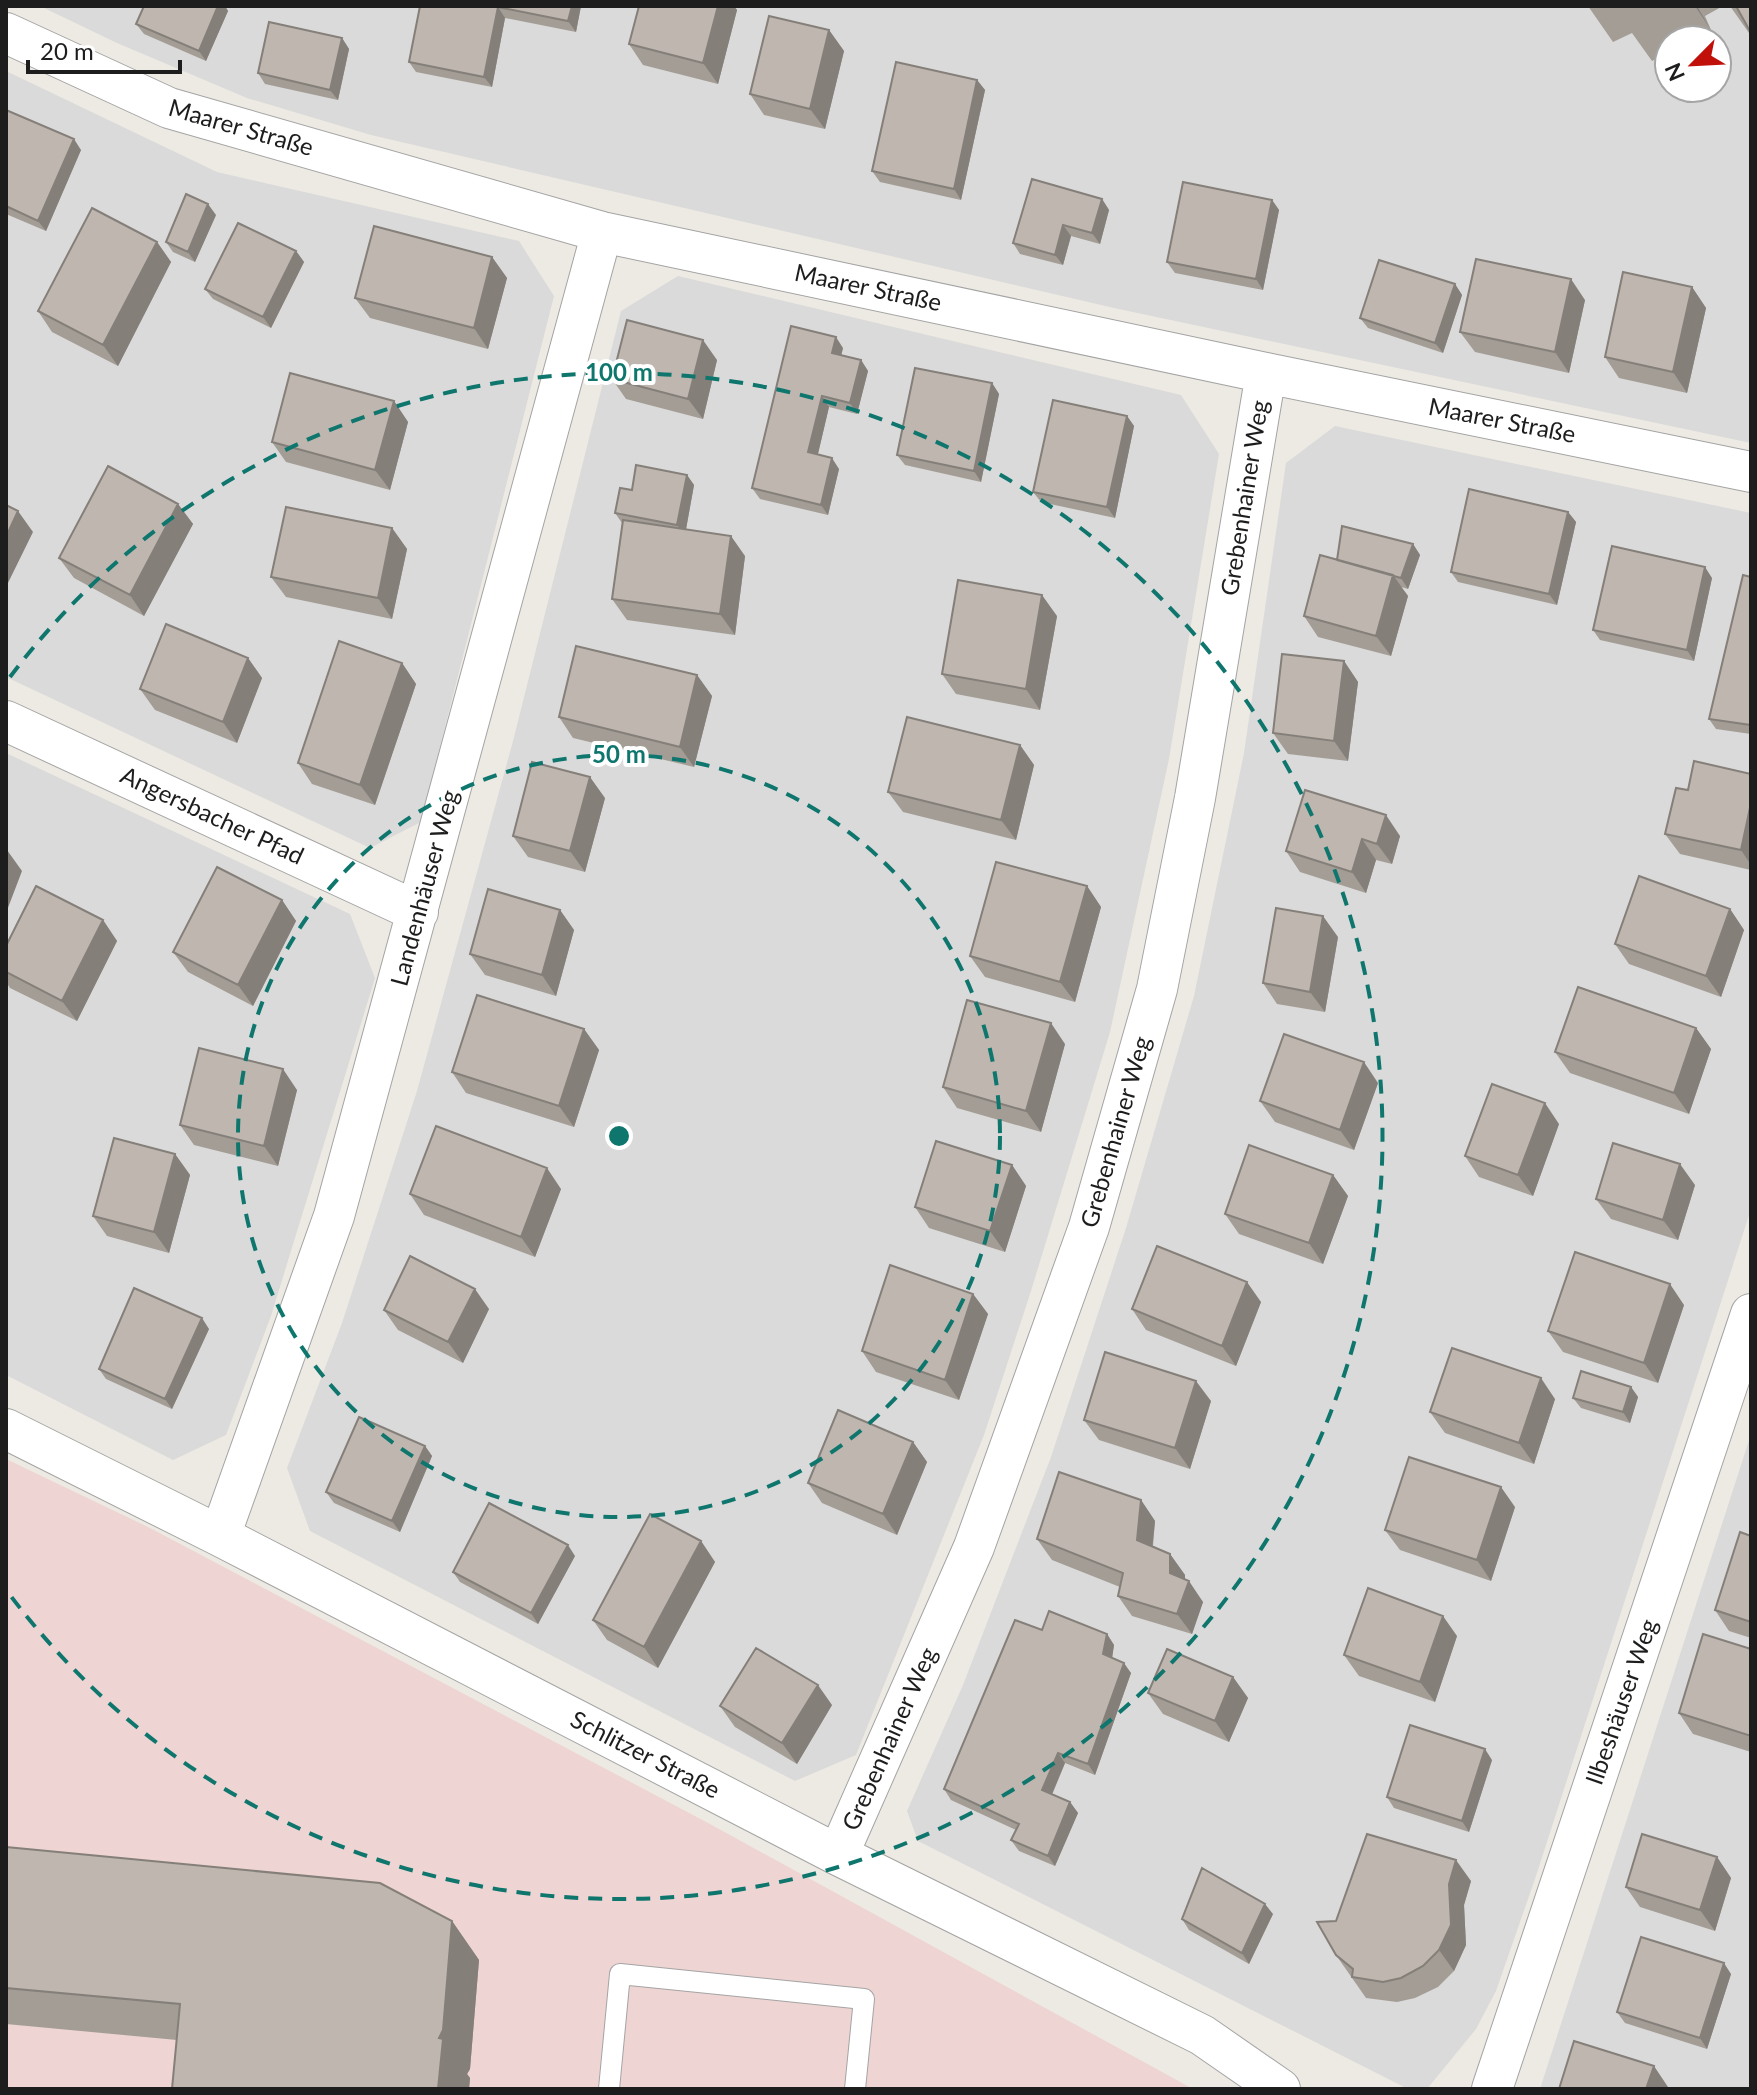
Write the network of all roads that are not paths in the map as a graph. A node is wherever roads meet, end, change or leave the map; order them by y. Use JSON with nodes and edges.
{"nodes":[{"id":1,"x":6,"y":33,"type":"edge"},
{"id":2,"x":602,"y":232,"type":"junction"},
{"id":3,"x":1266,"y":373,"type":"junction"},
{"id":4,"x":1751,"y":472,"type":"edge"},
{"id":5,"x":6,"y":721,"type":"edge"},
{"id":6,"x":418,"y":912,"type":"junction"},
{"id":7,"x":1751,"y":1314,"type":"edge"},
{"id":8,"x":6,"y":1429,"type":"edge"},
{"id":9,"x":220,"y":1536,"type":"junction"},
{"id":10,"x":838,"y":1855,"type":"junction"},
{"id":11,"x":609,"y":2089,"type":"edge"},
{"id":12,"x":855,"y":2089,"type":"edge"},
{"id":13,"x":1280,"y":2089,"type":"edge"},
{"id":14,"x":1492,"y":2089,"type":"edge"}],
"edges":[{"from":1,"to":2,"type":"street","name":"Maarer Straße"},
{"from":2,"to":3,"type":"street","name":"Maarer Straße"},
{"from":2,"to":6,"type":"street","name":"Landenhäuser Weg"},
{"from":3,"to":4,"type":"street","name":"Maarer Straße"},
{"from":3,"to":10,"type":"street","name":"Grebenhainer Weg"},
{"from":5,"to":6,"type":"street","name":"Angersbacher Pfad"},
{"from":6,"to":9,"type":"street","name":"Landenhäuser Weg"},
{"from":7,"to":14,"type":"street","name":"Ilbeshäuser Weg"},
{"from":8,"to":9,"type":"street","name":"Schlitzer Straße"},
{"from":9,"to":10,"type":"street","name":"Schlitzer Straße"},
{"from":10,"to":13,"type":"street","name":"Schlitzer Straße"},
{"from":11,"to":12,"type":"lane"}]}
